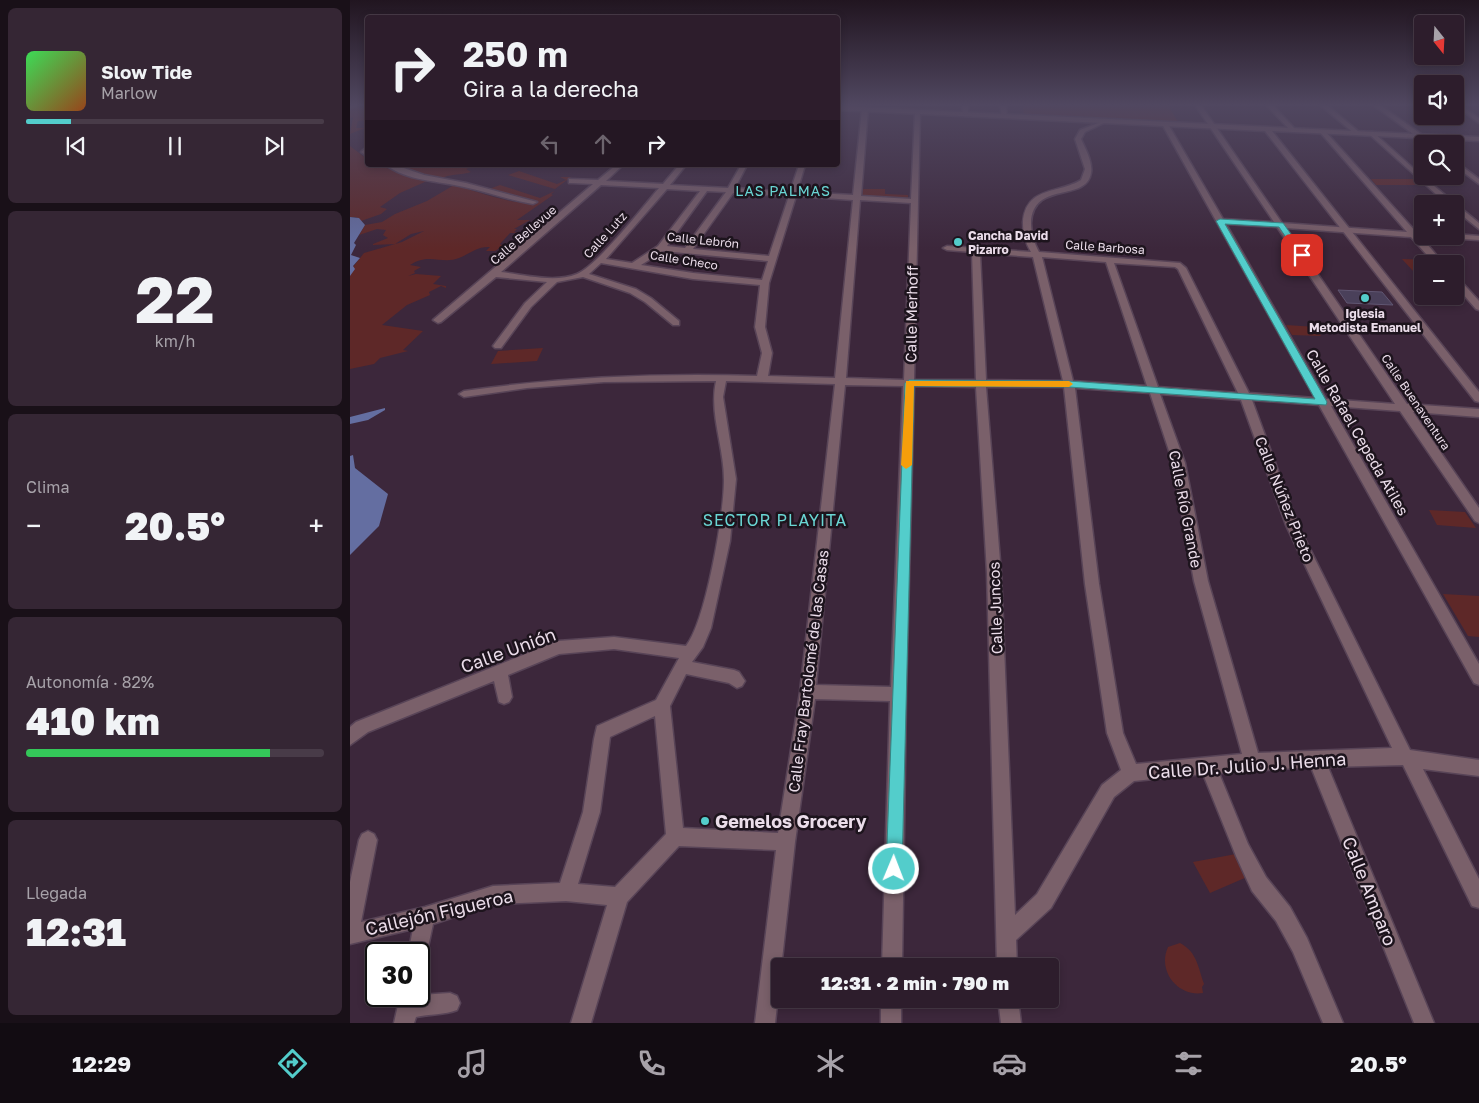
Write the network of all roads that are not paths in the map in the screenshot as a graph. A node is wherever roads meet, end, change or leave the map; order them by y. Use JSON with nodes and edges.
{"nodes":[{"id":1,"x":861,"y":153,"type":"edge"},
{"id":2,"x":916,"y":153,"type":"edge"},
{"id":3,"x":1082,"y":153,"type":"edge"},
{"id":4,"x":1181,"y":153,"type":"edge"},
{"id":5,"x":1232,"y":153,"type":"edge"},
{"id":6,"x":1286,"y":153,"type":"edge"},
{"id":7,"x":1342,"y":153,"type":"edge"},
{"id":8,"x":1393,"y":153,"type":"edge"},
{"id":9,"x":394,"y":167,"type":"edge"},
{"id":10,"x":618,"y":167,"type":"edge"},
{"id":11,"x":681,"y":167,"type":"edge"},
{"id":12,"x":743,"y":167,"type":"edge"},
{"id":13,"x":801,"y":167,"type":"edge"},
{"id":14,"x":1464,"y":170,"type":"edge"},
{"id":15,"x":572,"y":181,"type":"dead end"},
{"id":16,"x":1479,"y":182,"type":"edge"},
{"id":17,"x":599,"y":183,"type":"junction"},
{"id":18,"x":663,"y":187,"type":"junction"},
{"id":19,"x":704,"y":190,"type":"junction"},
{"id":20,"x":730,"y":192,"type":"junction"},
{"id":21,"x":793,"y":195,"type":"junction"},
{"id":22,"x":1442,"y":195,"type":"edge"},
{"id":23,"x":856,"y":199,"type":"junction"},
{"id":24,"x":914,"y":201,"type":"junction"},
{"id":25,"x":533,"y":202,"type":"dead end"},
{"id":26,"x":1464,"y":214,"type":"edge"},
{"id":27,"x":1220,"y":221,"type":"junction"},
{"id":28,"x":1281,"y":225,"type":"junction"},
{"id":29,"x":1479,"y":227,"type":"edge"},
{"id":30,"x":1345,"y":228,"type":"junction"},
{"id":31,"x":1414,"y":230,"type":"edge"},
{"id":32,"x":1414,"y":234,"type":"edge"},
{"id":33,"x":1464,"y":237,"type":"edge"},
{"id":34,"x":1479,"y":238,"type":"edge"},
{"id":35,"x":661,"y":248,"type":"junction"},
{"id":36,"x":947,"y":248,"type":"dead end"},
{"id":37,"x":688,"y":250,"type":"junction"},
{"id":38,"x":976,"y":250,"type":"junction"},
{"id":39,"x":1037,"y":255,"type":"junction"},
{"id":40,"x":774,"y":259,"type":"junction"},
{"id":41,"x":599,"y":260,"type":"junction"},
{"id":42,"x":1109,"y":260,"type":"junction"},
{"id":43,"x":635,"y":265,"type":"junction"},
{"id":44,"x":1182,"y":268,"type":"joint"},
{"id":45,"x":494,"y":274,"type":"junction"},
{"id":46,"x":582,"y":274,"type":"junction"},
{"id":47,"x":554,"y":280,"type":"junction"},
{"id":48,"x":765,"y":284,"type":"junction"},
{"id":49,"x":1464,"y":290,"type":"edge"},
{"id":50,"x":1479,"y":307,"type":"edge"},
{"id":51,"x":438,"y":320,"type":"dead end"},
{"id":52,"x":676,"y":323,"type":"dead end"},
{"id":53,"x":498,"y":346,"type":"dead end"},
{"id":54,"x":722,"y":378,"type":"junction"},
{"id":55,"x":762,"y":379,"type":"junction"},
{"id":56,"x":840,"y":382,"type":"junction"},
{"id":57,"x":909,"y":383,"type":"junction"},
{"id":58,"x":981,"y":383,"type":"junction"},
{"id":59,"x":1069,"y":384,"type":"junction"},
{"id":60,"x":1155,"y":389,"type":"junction"},
{"id":61,"x":464,"y":394,"type":"dead end"},
{"id":62,"x":1245,"y":396,"type":"junction"},
{"id":63,"x":1479,"y":399,"type":"edge"},
{"id":64,"x":1322,"y":402,"type":"junction"},
{"id":65,"x":1406,"y":408,"type":"junction"},
{"id":66,"x":1479,"y":414,"type":"edge"},
{"id":67,"x":1479,"y":518,"type":"edge"},
{"id":68,"x":686,"y":660,"type":"junction"},
{"id":69,"x":500,"y":671,"type":"junction"},
{"id":70,"x":1479,"y":678,"type":"edge"},
{"id":71,"x":737,"y":681,"type":"dead end"},
{"id":72,"x":808,"y":692,"type":"junction"},
{"id":73,"x":898,"y":694,"type":"junction"},
{"id":74,"x":504,"y":697,"type":"dead end"},
{"id":75,"x":662,"y":705,"type":"junction"},
{"id":76,"x":350,"y":737,"type":"edge"},
{"id":77,"x":1316,"y":758,"type":"junction"},
{"id":78,"x":1406,"y":758,"type":"junction"},
{"id":79,"x":1252,"y":761,"type":"junction"},
{"id":80,"x":1208,"y":766,"type":"junction"},
{"id":81,"x":1479,"y":768,"type":"edge"},
{"id":82,"x":1131,"y":773,"type":"junction"},
{"id":83,"x":675,"y":837,"type":"junction"},
{"id":84,"x":368,"y":840,"type":"dead end"},
{"id":85,"x":786,"y":842,"type":"junction"},
{"id":86,"x":566,"y":892,"type":"junction"},
{"id":87,"x":619,"y":897,"type":"junction"},
{"id":88,"x":1479,"y":899,"type":"edge"},
{"id":89,"x":425,"y":918,"type":"junction"},
{"id":90,"x":351,"y":933,"type":"edge"},
{"id":91,"x":1006,"y":936,"type":"junction"},
{"id":92,"x":420,"y":942,"type":"edge"},
{"id":93,"x":892,"y":958,"type":"edge"},
{"id":94,"x":1006,"y":958,"type":"edge"},
{"id":95,"x":450,"y":1004,"type":"dead end"},
{"id":96,"x":891,"y":1008,"type":"edge"},
{"id":97,"x":1010,"y":1008,"type":"edge"},
{"id":98,"x":407,"y":1009,"type":"edge"},
{"id":99,"x":581,"y":1023,"type":"edge"},
{"id":100,"x":765,"y":1023,"type":"edge"},
{"id":101,"x":890,"y":1023,"type":"edge"},
{"id":102,"x":1012,"y":1023,"type":"edge"},
{"id":103,"x":1333,"y":1023,"type":"edge"},
{"id":104,"x":1424,"y":1023,"type":"edge"}],
"edges":[{"from":1,"to":23,"type":"street","name":"Calle Fray Bartolomé de las Casas"},
{"from":2,"to":24,"type":"street","name":"Calle Merhoff"},
{"from":3,"to":39,"type":"street"},
{"from":4,"to":27,"type":"street","name":"Calle Rafael Cepeda Atiles"},
{"from":5,"to":28,"type":"street","name":"Calle Buenaventura"},
{"from":6,"to":30,"type":"street"},
{"from":7,"to":31,"type":"street"},
{"from":8,"to":22,"type":"street"},
{"from":9,"to":25,"type":"street"},
{"from":10,"to":17,"type":"street","name":"Calle Bellevue"},
{"from":11,"to":18,"type":"street","name":"Calle Lutz"},
{"from":12,"to":20,"type":"street"},
{"from":13,"to":21,"type":"street"},
{"from":14,"to":16,"type":"street"},
{"from":15,"to":17,"type":"street"},
{"from":17,"to":18,"type":"street"},
{"from":17,"to":45,"type":"street","name":"Calle Bellevue"},
{"from":18,"to":19,"type":"street"},
{"from":18,"to":41,"type":"street","name":"Calle Lutz"},
{"from":19,"to":20,"type":"street"},
{"from":19,"to":35,"type":"street"},
{"from":20,"to":21,"type":"street"},
{"from":20,"to":37,"type":"street"},
{"from":21,"to":23,"type":"street"},
{"from":21,"to":40,"type":"street"},
{"from":23,"to":24,"type":"street"},
{"from":23,"to":56,"type":"street","name":"Calle Fray Bartolomé de las Casas"},
{"from":24,"to":57,"type":"street","name":"Calle Merhoff"},
{"from":26,"to":29,"type":"street"},
{"from":27,"to":28,"type":"street"},
{"from":27,"to":64,"type":"street","name":"Calle Rafael Cepeda Atiles"},
{"from":28,"to":30,"type":"street"},
{"from":28,"to":65,"type":"street","name":"Calle Buenaventura"},
{"from":30,"to":32,"type":"street"},
{"from":30,"to":63,"type":"street"},
{"from":33,"to":34,"type":"street"},
{"from":35,"to":37,"type":"street","name":"Calle Lebrón"},
{"from":35,"to":43,"type":"street","name":"Calle Lebrón"},
{"from":36,"to":38,"type":"street","name":"Calle Barbosa"},
{"from":37,"to":40,"type":"street","name":"Calle Lebrón"},
{"from":38,"to":39,"type":"street","name":"Calle Barbosa"},
{"from":38,"to":58,"type":"street","name":"Calle Juncos"},
{"from":39,"to":42,"type":"street","name":"Calle Barbosa"},
{"from":39,"to":59,"type":"street"},
{"from":40,"to":48,"type":"street"},
{"from":41,"to":43,"type":"street","name":"Calle Checo"},
{"from":41,"to":46,"type":"street","name":"Calle Lutz"},
{"from":42,"to":44,"type":"street","name":"Calle Barbosa"},
{"from":42,"to":60,"type":"street","name":"Calle Río Grande"},
{"from":43,"to":48,"type":"street","name":"Calle Checo"},
{"from":44,"to":62,"type":"street","name":"Calle Núñez Prieto"},
{"from":45,"to":47,"type":"street","name":"Calle Lutz"},
{"from":45,"to":51,"type":"street","name":"Calle Bellevue"},
{"from":46,"to":47,"type":"street","name":"Calle Lutz"},
{"from":46,"to":52,"type":"street"},
{"from":47,"to":53,"type":"street"},
{"from":48,"to":55,"type":"street"},
{"from":49,"to":50,"type":"street"},
{"from":54,"to":55,"type":"street"},
{"from":54,"to":61,"type":"street"},
{"from":54,"to":68,"type":"street"},
{"from":55,"to":56,"type":"street"},
{"from":56,"to":57,"type":"street"},
{"from":56,"to":72,"type":"street","name":"Calle Fray Bartolomé de las Casas"},
{"from":57,"to":58,"type":"street"},
{"from":57,"to":73,"type":"street","name":"Calle Merhoff"},
{"from":58,"to":59,"type":"street"},
{"from":58,"to":91,"type":"street","name":"Calle Juncos"},
{"from":59,"to":60,"type":"street"},
{"from":59,"to":82,"type":"street"},
{"from":60,"to":62,"type":"street"},
{"from":60,"to":79,"type":"street","name":"Calle Río Grande"},
{"from":62,"to":64,"type":"street"},
{"from":62,"to":78,"type":"street","name":"Calle Núñez Prieto"},
{"from":64,"to":65,"type":"street"},
{"from":64,"to":70,"type":"street","name":"Calle Rafael Cepeda Atiles"},
{"from":65,"to":66,"type":"street"},
{"from":65,"to":67,"type":"street","name":"Calle Buenaventura"},
{"from":68,"to":69,"type":"street","name":"Calle Unión"},
{"from":68,"to":71,"type":"street","name":"Calle Unión"},
{"from":68,"to":75,"type":"street"},
{"from":69,"to":74,"type":"street"},
{"from":69,"to":76,"type":"street","name":"Calle Unión"},
{"from":72,"to":73,"type":"street"},
{"from":72,"to":85,"type":"street","name":"Calle Fray Bartolomé de las Casas"},
{"from":73,"to":93,"type":"street","name":"Calle Merhoff"},
{"from":75,"to":83,"type":"street"},
{"from":75,"to":86,"type":"street"},
{"from":77,"to":78,"type":"street","name":"Calle Dr. Julio J. Henna"},
{"from":77,"to":79,"type":"street","name":"Calle Dr. Julio J. Henna"},
{"from":77,"to":104,"type":"street","name":"Calle Amparo"},
{"from":78,"to":81,"type":"street","name":"Calle Dr. Julio J. Henna"},
{"from":78,"to":88,"type":"street","name":"Calle Núñez Prieto"},
{"from":79,"to":80,"type":"street","name":"Calle Dr. Julio J. Henna"},
{"from":80,"to":82,"type":"street","name":"Calle Dr. Julio J. Henna"},
{"from":80,"to":103,"type":"street"},
{"from":82,"to":91,"type":"street","name":"Calle Dr. Julio J. Henna"},
{"from":83,"to":85,"type":"street"},
{"from":83,"to":87,"type":"street"},
{"from":84,"to":90,"type":"street"},
{"from":85,"to":100,"type":"street","name":"Calle Fray Bartolomé de las Casas"},
{"from":86,"to":87,"type":"street","name":"Callejón Figueroa"},
{"from":86,"to":89,"type":"street","name":"Callejón Figueroa"},
{"from":87,"to":99,"type":"street"},
{"from":89,"to":90,"type":"street","name":"Callejón Figueroa"},
{"from":89,"to":92,"type":"street"},
{"from":91,"to":94,"type":"street","name":"Calle Juncos"},
{"from":95,"to":98,"type":"street"},
{"from":96,"to":101,"type":"street"},
{"from":97,"to":102,"type":"street"}]}
